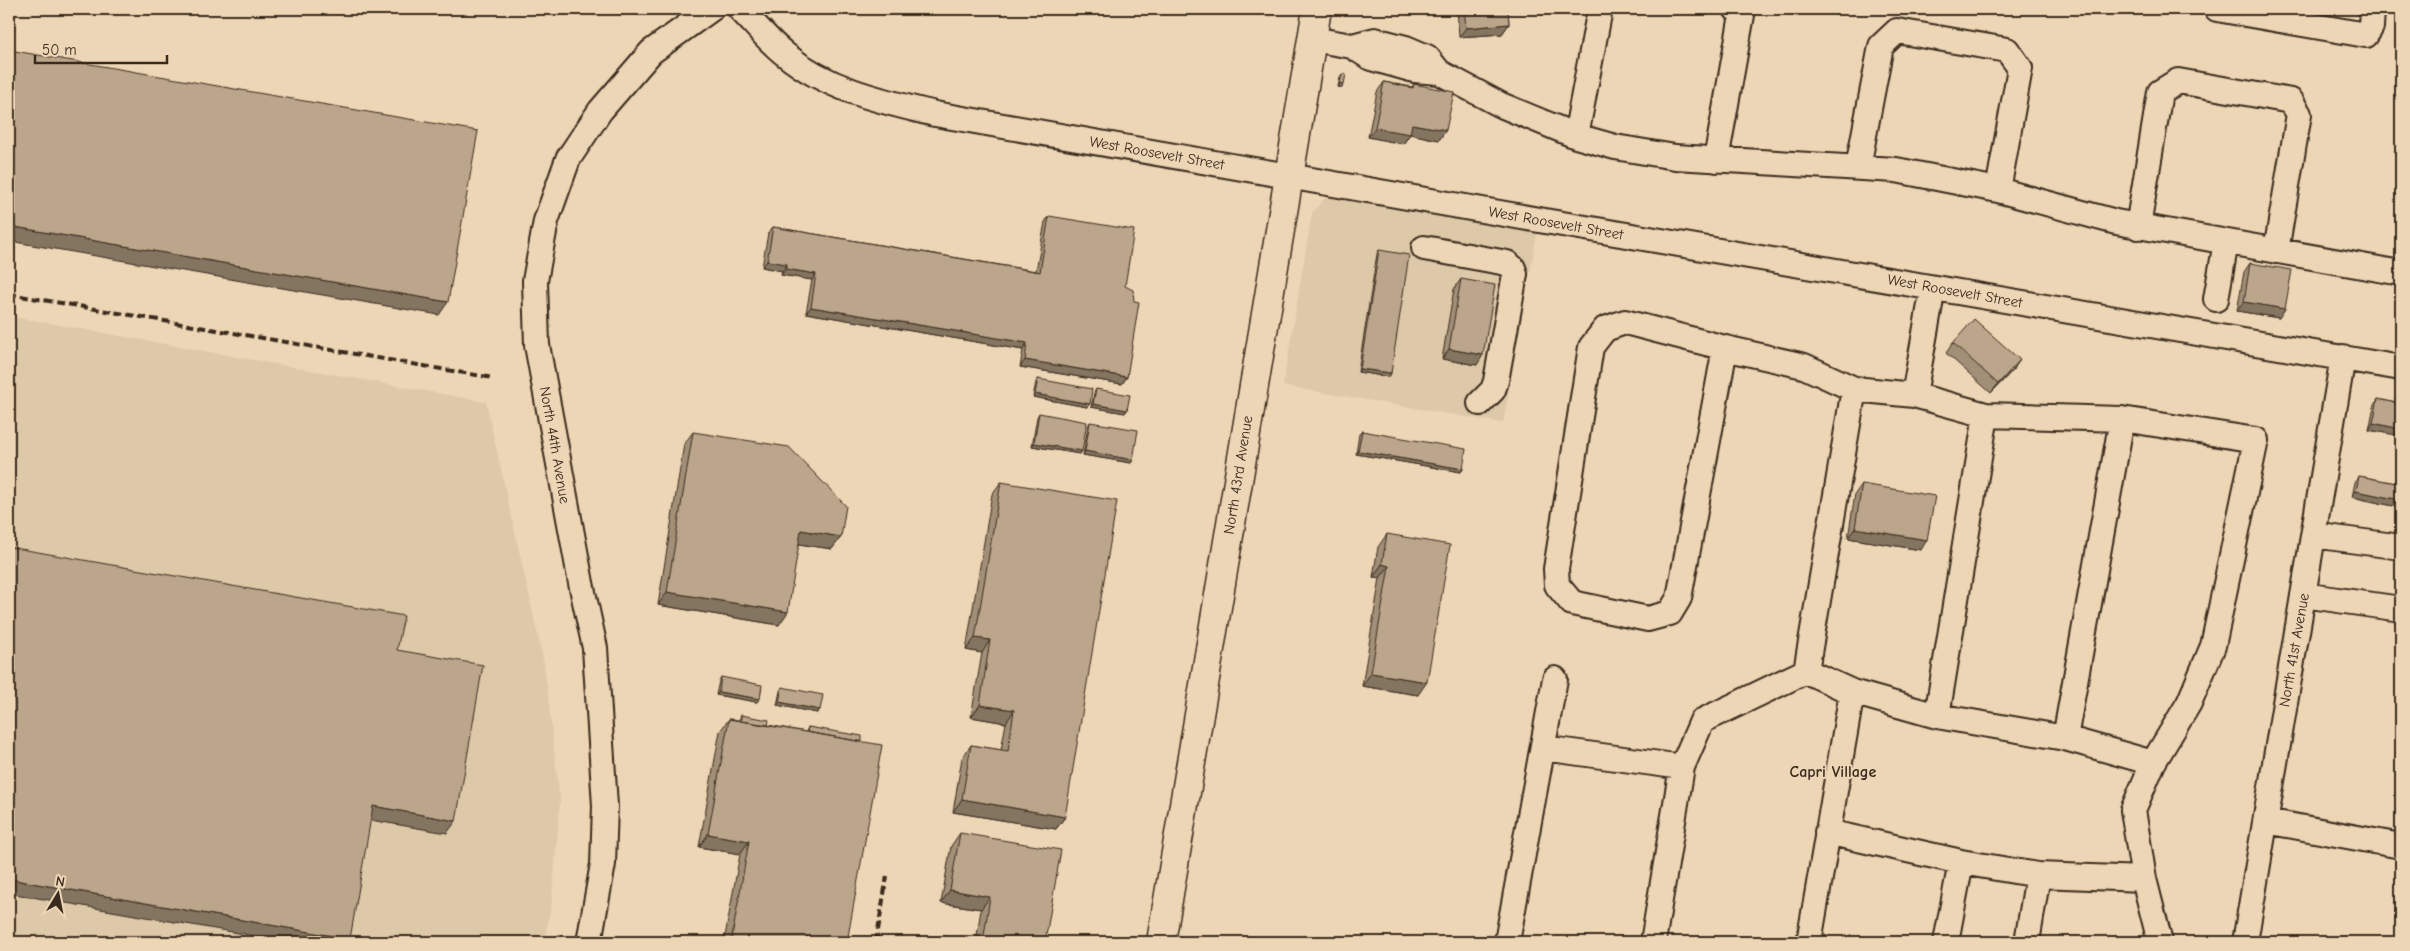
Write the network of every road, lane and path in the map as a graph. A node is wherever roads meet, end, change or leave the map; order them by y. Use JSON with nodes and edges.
{"nodes":[{"id":1,"x":711,"y":9,"type":"edge"},
{"id":2,"x":740,"y":9,"type":"edge"},
{"id":3,"x":1317,"y":9,"type":"edge"},
{"id":4,"x":1600,"y":9,"type":"edge"},
{"id":5,"x":1736,"y":9,"type":"edge"},
{"id":6,"x":2218,"y":9,"type":"edge"},
{"id":7,"x":2372,"y":9,"type":"edge"},
{"id":8,"x":1312,"y":39,"type":"junction"},
{"id":9,"x":1576,"y":136,"type":"junction"},
{"id":10,"x":1716,"y":160,"type":"junction"},
{"id":11,"x":1858,"y":167,"type":"junction"},
{"id":12,"x":1289,"y":176,"type":"junction"},
{"id":13,"x":1998,"y":190,"type":"junction"},
{"id":14,"x":2138,"y":227,"type":"junction"},
{"id":15,"x":2226,"y":242,"type":"junction"},
{"id":16,"x":1424,"y":248,"type":"dead end"},
{"id":17,"x":2276,"y":251,"type":"junction"},
{"id":18,"x":2401,"y":273,"type":"edge"},
{"id":19,"x":1933,"y":288,"type":"junction"},
{"id":20,"x":2216,"y":299,"type":"dead end"},
{"id":21,"x":1725,"y":348,"type":"junction"},
{"id":22,"x":2343,"y":357,"type":"junction"},
{"id":23,"x":2401,"y":368,"type":"edge"},
{"id":24,"x":1854,"y":389,"type":"junction"},
{"id":25,"x":1914,"y":395,"type":"junction"},
{"id":26,"x":1480,"y":403,"type":"dead end"},
{"id":27,"x":1986,"y":415,"type":"junction"},
{"id":28,"x":2122,"y":419,"type":"junction"},
{"id":29,"x":2314,"y":535,"type":"junction"},
{"id":30,"x":2401,"y":547,"type":"edge"},
{"id":31,"x":2304,"y":595,"type":"junction"},
{"id":32,"x":2401,"y":609,"type":"edge"},
{"id":33,"x":1806,"y":671,"type":"junction"},
{"id":34,"x":1555,"y":679,"type":"dead end"},
{"id":35,"x":1852,"y":692,"type":"junction"},
{"id":36,"x":1937,"y":716,"type":"junction"},
{"id":37,"x":2064,"y":738,"type":"junction"},
{"id":38,"x":1543,"y":748,"type":"junction"},
{"id":39,"x":2152,"y":763,"type":"junction"},
{"id":40,"x":1682,"y":767,"type":"junction"},
{"id":41,"x":2266,"y":821,"type":"junction"},
{"id":42,"x":1827,"y":832,"type":"junction"},
{"id":43,"x":2401,"y":846,"type":"edge"},
{"id":44,"x":1961,"y":862,"type":"junction"},
{"id":45,"x":2038,"y":875,"type":"junction"},
{"id":46,"x":2144,"y":879,"type":"junction"},
{"id":47,"x":589,"y":942,"type":"edge"},
{"id":48,"x":1161,"y":942,"type":"edge"},
{"id":49,"x":1507,"y":942,"type":"edge"},
{"id":50,"x":1653,"y":942,"type":"edge"},
{"id":51,"x":1809,"y":942,"type":"edge"},
{"id":52,"x":1946,"y":942,"type":"edge"},
{"id":53,"x":2027,"y":942,"type":"edge"},
{"id":54,"x":2160,"y":942,"type":"edge"},
{"id":55,"x":2245,"y":942,"type":"edge"}],
"edges":[{"from":1,"to":47,"type":"street","name":"North 44th Avenue"},
{"from":2,"to":12,"type":"street","name":"West Roosevelt Street"},
{"from":3,"to":8,"type":"main road","name":"North 43rd Avenue"},
{"from":4,"to":9,"type":"street"},
{"from":5,"to":10,"type":"street"},
{"from":6,"to":7,"type":"street"},
{"from":8,"to":9,"type":"street"},
{"from":8,"to":12,"type":"main road","name":"North 43rd Avenue"},
{"from":9,"to":10,"type":"street"},
{"from":10,"to":11,"type":"street"},
{"from":11,"to":13,"type":"street"},
{"from":11,"to":13,"type":"street"},
{"from":12,"to":19,"type":"street","name":"West Roosevelt Street"},
{"from":12,"to":48,"type":"main road","name":"North 43rd Avenue"},
{"from":13,"to":14,"type":"street"},
{"from":14,"to":15,"type":"street"},
{"from":14,"to":17,"type":"street"},
{"from":15,"to":17,"type":"street"},
{"from":15,"to":20,"type":"street"},
{"from":16,"to":26,"type":"street"},
{"from":17,"to":18,"type":"street"},
{"from":19,"to":22,"type":"street","name":"West Roosevelt Street"},
{"from":19,"to":25,"type":"street"},
{"from":21,"to":21,"type":"street"},
{"from":21,"to":24,"type":"street"},
{"from":22,"to":23,"type":"street","name":"West Roosevelt Street"},
{"from":22,"to":29,"type":"street","name":"North 41st Avenue"},
{"from":24,"to":25,"type":"street"},
{"from":24,"to":33,"type":"street"},
{"from":25,"to":27,"type":"street"},
{"from":27,"to":28,"type":"street"},
{"from":27,"to":36,"type":"street"},
{"from":28,"to":37,"type":"street"},
{"from":28,"to":39,"type":"street"},
{"from":29,"to":30,"type":"street"},
{"from":29,"to":31,"type":"street","name":"North 41st Avenue"},
{"from":31,"to":32,"type":"street"},
{"from":31,"to":41,"type":"street","name":"North 41st Avenue"},
{"from":33,"to":35,"type":"street"},
{"from":33,"to":40,"type":"street"},
{"from":34,"to":38,"type":"street"},
{"from":35,"to":36,"type":"street"},
{"from":35,"to":42,"type":"street"},
{"from":36,"to":37,"type":"street"},
{"from":37,"to":39,"type":"street"},
{"from":38,"to":40,"type":"street"},
{"from":38,"to":49,"type":"street"},
{"from":39,"to":46,"type":"street"},
{"from":40,"to":50,"type":"street"},
{"from":41,"to":43,"type":"street"},
{"from":41,"to":55,"type":"street","name":"North 41st Avenue"},
{"from":42,"to":44,"type":"street"},
{"from":42,"to":51,"type":"street"},
{"from":44,"to":45,"type":"street"},
{"from":44,"to":52,"type":"street"},
{"from":45,"to":46,"type":"street"},
{"from":45,"to":53,"type":"street"},
{"from":46,"to":54,"type":"street"}]}
